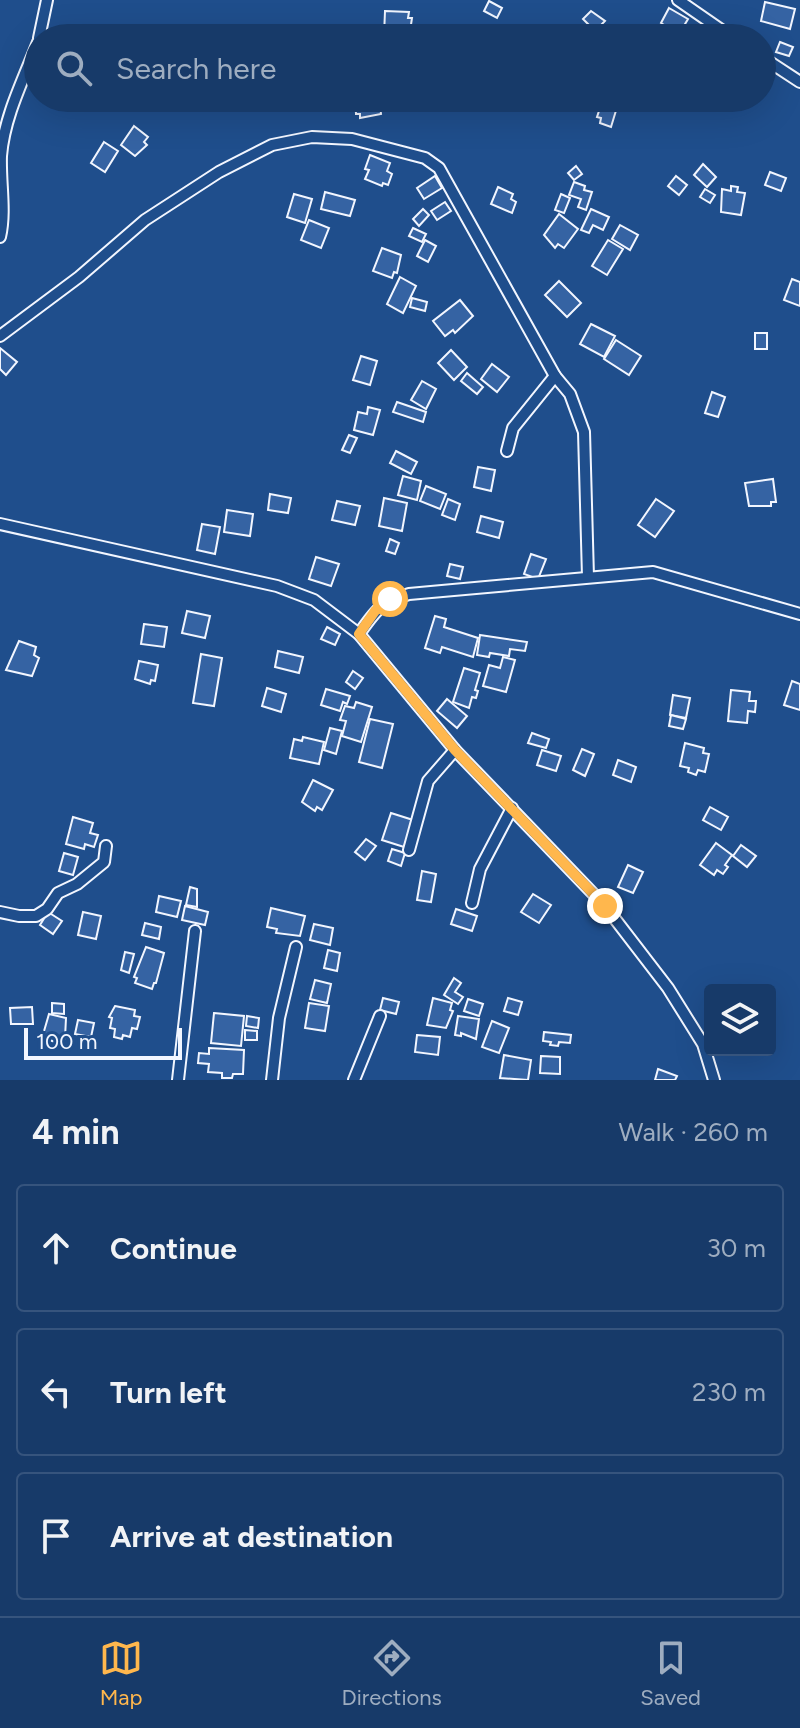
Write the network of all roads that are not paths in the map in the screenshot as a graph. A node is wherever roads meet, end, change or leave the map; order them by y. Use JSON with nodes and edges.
{"nodes":[{"id":1,"x":47,"y":0,"type":"edge"},
{"id":2,"x":678,"y":0,"type":"edge"},
{"id":3,"x":42,"y":24,"type":"edge"},
{"id":4,"x":713,"y":24,"type":"edge"},
{"id":5,"x":776,"y":66,"type":"edge"},
{"id":6,"x":24,"y":79,"type":"edge"},
{"id":7,"x":800,"y":82,"type":"edge"},
{"id":8,"x":0,"y":237,"type":"edge"},
{"id":9,"x":0,"y":336,"type":"edge"},
{"id":10,"x":555,"y":376,"type":"junction"},
{"id":11,"x":507,"y":451,"type":"dead end"},
{"id":12,"x":0,"y":524,"type":"edge"},
{"id":13,"x":588,"y":577,"type":"junction"},
{"id":14,"x":800,"y":614,"type":"edge"},
{"id":15,"x":359,"y":634,"type":"junction"},
{"id":16,"x":455,"y":750,"type":"junction"},
{"id":17,"x":512,"y":808,"type":"junction"},
{"id":18,"x":106,"y":846,"type":"dead end"},
{"id":19,"x":409,"y":850,"type":"dead end"},
{"id":20,"x":472,"y":903,"type":"dead end"},
{"id":21,"x":0,"y":912,"type":"edge"},
{"id":22,"x":195,"y":931,"type":"dead end"},
{"id":23,"x":296,"y":947,"type":"dead end"},
{"id":24,"x":380,"y":1016,"type":"dead end"},
{"id":25,"x":178,"y":1080,"type":"edge"},
{"id":26,"x":272,"y":1080,"type":"edge"},
{"id":27,"x":354,"y":1080,"type":"edge"},
{"id":28,"x":714,"y":1080,"type":"edge"}],
"edges":[{"from":1,"to":3,"type":"street"},
{"from":2,"to":4,"type":"street"},
{"from":5,"to":7,"type":"street"},
{"from":6,"to":8,"type":"street"},
{"from":9,"to":10,"type":"street"},
{"from":10,"to":11,"type":"street"},
{"from":10,"to":13,"type":"street"},
{"from":12,"to":15,"type":"street"},
{"from":13,"to":14,"type":"street"},
{"from":13,"to":15,"type":"street"},
{"from":15,"to":16,"type":"street"},
{"from":16,"to":17,"type":"street"},
{"from":16,"to":19,"type":"street"},
{"from":17,"to":20,"type":"street"},
{"from":17,"to":28,"type":"street"},
{"from":18,"to":21,"type":"street"},
{"from":22,"to":25,"type":"street"},
{"from":23,"to":26,"type":"street"},
{"from":24,"to":27,"type":"street"}]}
